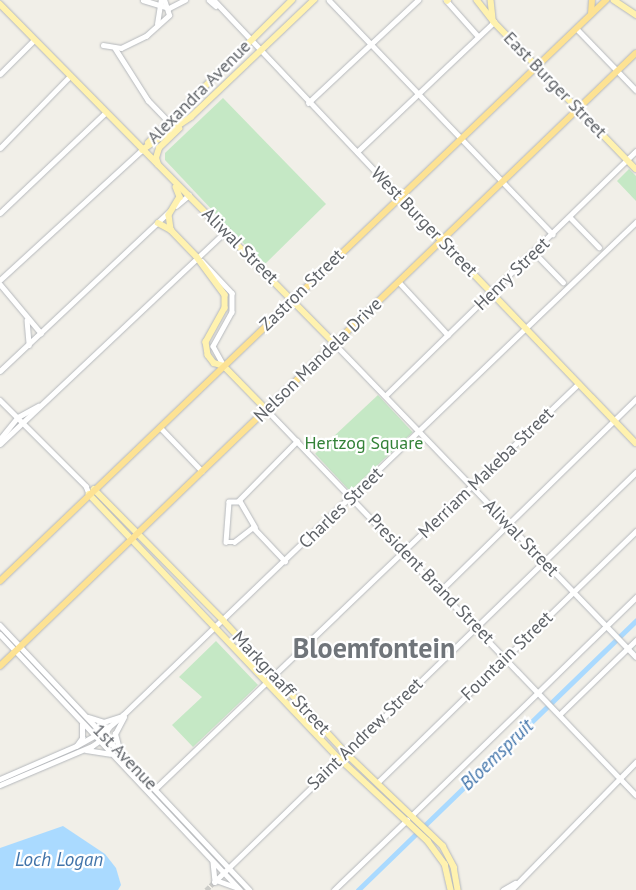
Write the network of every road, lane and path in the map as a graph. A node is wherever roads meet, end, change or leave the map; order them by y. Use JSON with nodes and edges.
{"nodes":[{"id":1,"x":143,"y":0,"type":"edge"},
{"id":2,"x":162,"y":0,"type":"edge"},
{"id":3,"x":185,"y":0,"type":"edge"},
{"id":4,"x":209,"y":0,"type":"edge"},
{"id":5,"x":214,"y":0,"type":"edge"},
{"id":6,"x":292,"y":0,"type":"edge"},
{"id":7,"x":314,"y":0,"type":"edge"},
{"id":8,"x":329,"y":0,"type":"edge"},
{"id":9,"x":418,"y":0,"type":"edge"},
{"id":10,"x":447,"y":0,"type":"edge"},
{"id":11,"x":477,"y":0,"type":"edge"},
{"id":12,"x":490,"y":0,"type":"edge"},
{"id":13,"x":592,"y":0,"type":"edge"},
{"id":14,"x":606,"y":0,"type":"edge"},
{"id":15,"x":614,"y":0,"type":"edge"},
{"id":16,"x":0,"y":4,"type":"edge"},
{"id":17,"x":159,"y":6,"type":"junction"},
{"id":18,"x":169,"y":8,"type":"junction"},
{"id":19,"x":225,"y":13,"type":"junction"},
{"id":20,"x":591,"y":15,"type":"junction"},
{"id":21,"x":636,"y":15,"type":"edge"},
{"id":22,"x":494,"y":22,"type":"junction"},
{"id":23,"x":156,"y":28,"type":"junction"},
{"id":24,"x":577,"y":29,"type":"junction"},
{"id":25,"x":478,"y":36,"type":"junction"},
{"id":26,"x":34,"y":40,"type":"junction"},
{"id":27,"x":251,"y":40,"type":"junction"},
{"id":28,"x":372,"y":44,"type":"junction"},
{"id":29,"x":103,"y":45,"type":"dead end"},
{"id":30,"x":115,"y":48,"type":"junction"},
{"id":31,"x":263,"y":52,"type":"junction"},
{"id":32,"x":636,"y":53,"type":"edge"},
{"id":33,"x":537,"y":67,"type":"junction"},
{"id":34,"x":618,"y":71,"type":"junction"},
{"id":35,"x":0,"y":74,"type":"edge"},
{"id":36,"x":70,"y":76,"type":"junction"},
{"id":37,"x":636,"y":90,"type":"edge"},
{"id":38,"x":419,"y":93,"type":"junction"},
{"id":39,"x":308,"y":103,"type":"junction"},
{"id":40,"x":579,"y":109,"type":"junction"},
{"id":41,"x":105,"y":112,"type":"junction"},
{"id":42,"x":192,"y":117,"type":"junction"},
{"id":43,"x":168,"y":121,"type":"junction"},
{"id":44,"x":461,"y":138,"type":"junction"},
{"id":45,"x":0,"y":148,"type":"edge"},
{"id":46,"x":142,"y":150,"type":"junction"},
{"id":47,"x":636,"y":151,"type":"edge"},
{"id":48,"x":357,"y":152,"type":"junction"},
{"id":49,"x":627,"y":160,"type":"junction"},
{"id":50,"x":160,"y":168,"type":"junction"},
{"id":51,"x":636,"y":169,"type":"edge"},
{"id":52,"x":167,"y":176,"type":"junction"},
{"id":53,"x":504,"y":182,"type":"junction"},
{"id":54,"x":189,"y":195,"type":"junction"},
{"id":55,"x":399,"y":196,"type":"junction"},
{"id":56,"x":172,"y":210,"type":"junction"},
{"id":57,"x":0,"y":213,"type":"edge"},
{"id":58,"x":570,"y":217,"type":"junction"},
{"id":59,"x":636,"y":222,"type":"edge"},
{"id":60,"x":158,"y":223,"type":"junction"},
{"id":61,"x":171,"y":230,"type":"junction"},
{"id":62,"x":226,"y":231,"type":"junction"},
{"id":63,"x":553,"y":234,"type":"junction"},
{"id":64,"x":442,"y":241,"type":"junction"},
{"id":65,"x":599,"y":247,"type":"dead end"},
{"id":66,"x":208,"y":248,"type":"junction"},
{"id":67,"x":534,"y":252,"type":"junction"},
{"id":68,"x":197,"y":257,"type":"junction"},
{"id":69,"x":212,"y":269,"type":"junction"},
{"id":70,"x":0,"y":280,"type":"edge"},
{"id":71,"x":399,"y":282,"type":"junction"},
{"id":72,"x":563,"y":282,"type":"dead end"},
{"id":73,"x":0,"y":284,"type":"edge"},
{"id":74,"x":492,"y":293,"type":"junction"},
{"id":75,"x":292,"y":299,"type":"junction"},
{"id":76,"x":27,"y":319,"type":"junction"},
{"id":77,"x":527,"y":329,"type":"junction"},
{"id":78,"x":41,"y":333,"type":"junction"},
{"id":79,"x":448,"y":335,"type":"junction"},
{"id":80,"x":335,"y":344,"type":"junction"},
{"id":81,"x":29,"y":345,"type":"junction"},
{"id":82,"x":224,"y":366,"type":"junction"},
{"id":83,"x":0,"y":371,"type":"edge"},
{"id":84,"x":578,"y":384,"type":"junction"},
{"id":85,"x":386,"y":395,"type":"junction"},
{"id":86,"x":636,"y":399,"type":"edge"},
{"id":87,"x":0,"y":400,"type":"edge"},
{"id":88,"x":39,"y":406,"type":"junction"},
{"id":89,"x":267,"y":410,"type":"junction"},
{"id":90,"x":18,"y":417,"type":"junction"},
{"id":91,"x":613,"y":420,"type":"junction"},
{"id":92,"x":25,"y":423,"type":"junction"},
{"id":93,"x":160,"y":426,"type":"junction"},
{"id":94,"x":421,"y":432,"type":"junction"},
{"id":95,"x":0,"y":439,"type":"edge"},
{"id":96,"x":297,"y":441,"type":"junction"},
{"id":97,"x":636,"y":443,"type":"edge"},
{"id":98,"x":0,"y":444,"type":"edge"},
{"id":99,"x":202,"y":472,"type":"junction"},
{"id":100,"x":636,"y":472,"type":"edge"},
{"id":101,"x":472,"y":487,"type":"junction"},
{"id":102,"x":91,"y":491,"type":"junction"},
{"id":103,"x":352,"y":497,"type":"junction"},
{"id":104,"x":238,"y":501,"type":"junction"},
{"id":105,"x":508,"y":525,"type":"junction"},
{"id":106,"x":255,"y":528,"type":"junction"},
{"id":107,"x":636,"y":531,"type":"edge"},
{"id":108,"x":137,"y":534,"type":"junction"},
{"id":109,"x":132,"y":539,"type":"junction"},
{"id":110,"x":405,"y":552,"type":"junction"},
{"id":111,"x":286,"y":561,"type":"junction"},
{"id":112,"x":543,"y":561,"type":"junction"},
{"id":113,"x":0,"y":581,"type":"edge"},
{"id":114,"x":441,"y":590,"type":"junction"},
{"id":115,"x":573,"y":591,"type":"junction"},
{"id":116,"x":636,"y":597,"type":"edge"},
{"id":117,"x":223,"y":620,"type":"junction"},
{"id":118,"x":0,"y":625,"type":"edge"},
{"id":119,"x":216,"y":627,"type":"junction"},
{"id":120,"x":476,"y":627,"type":"junction"},
{"id":121,"x":609,"y":628,"type":"junction"},
{"id":122,"x":0,"y":634,"type":"edge"},
{"id":123,"x":636,"y":640,"type":"edge"},
{"id":124,"x":628,"y":648,"type":"junction"},
{"id":125,"x":18,"y":649,"type":"junction"},
{"id":126,"x":636,"y":657,"type":"edge"},
{"id":127,"x":506,"y":658,"type":"junction"},
{"id":128,"x":0,"y":666,"type":"edge"},
{"id":129,"x":274,"y":676,"type":"junction"},
{"id":130,"x":268,"y":682,"type":"junction"},
{"id":131,"x":540,"y":694,"type":"junction"},
{"id":132,"x":125,"y":714,"type":"junction"},
{"id":133,"x":560,"y":714,"type":"junction"},
{"id":134,"x":85,"y":715,"type":"junction"},
{"id":135,"x":82,"y":723,"type":"junction"},
{"id":136,"x":108,"y":728,"type":"junction"},
{"id":137,"x":100,"y":732,"type":"junction"},
{"id":138,"x":94,"y":736,"type":"junction"},
{"id":139,"x":105,"y":737,"type":"junction"},
{"id":140,"x":99,"y":741,"type":"junction"},
{"id":141,"x":76,"y":746,"type":"junction"},
{"id":142,"x":84,"y":750,"type":"junction"},
{"id":143,"x":120,"y":752,"type":"junction"},
{"id":144,"x":346,"y":753,"type":"junction"},
{"id":145,"x":114,"y":756,"type":"junction"},
{"id":146,"x":339,"y":758,"type":"junction"},
{"id":147,"x":636,"y":762,"type":"edge"},
{"id":148,"x":620,"y":778,"type":"junction"},
{"id":149,"x":0,"y":779,"type":"edge"},
{"id":150,"x":378,"y":782,"type":"junction"},
{"id":151,"x":0,"y":785,"type":"edge"},
{"id":152,"x":156,"y":789,"type":"junction"},
{"id":153,"x":374,"y":790,"type":"junction"},
{"id":154,"x":636,"y":795,"type":"edge"},
{"id":155,"x":412,"y":815,"type":"junction"},
{"id":156,"x":407,"y":820,"type":"junction"},
{"id":157,"x":213,"y":862,"type":"junction"},
{"id":158,"x":228,"y":868,"type":"junction"},
{"id":159,"x":224,"y":872,"type":"junction"},
{"id":160,"x":215,"y":881,"type":"junction"},
{"id":161,"x":518,"y":881,"type":"junction"},
{"id":162,"x":240,"y":889,"type":"edge"},
{"id":163,"x":250,"y":890,"type":"edge"},
{"id":164,"x":334,"y":890,"type":"edge"},
{"id":165,"x":451,"y":890,"type":"edge"},
{"id":166,"x":458,"y":890,"type":"edge"},
{"id":167,"x":503,"y":890,"type":"edge"},
{"id":168,"x":511,"y":890,"type":"edge"}],
"edges":[{"from":1,"to":17,"type":"street"},
{"from":2,"to":17,"type":"street"},
{"from":2,"to":18,"type":"street"},
{"from":3,"to":18,"type":"street"},
{"from":4,"to":19,"type":"street"},
{"from":5,"to":19,"type":"street","name":"West Burger Street"},
{"from":6,"to":27,"type":"main road","name":"Alexandra Avenue"},
{"from":7,"to":31,"type":"main road","name":"Alexandra Avenue"},
{"from":8,"to":28,"type":"street"},
{"from":9,"to":28,"type":"street"},
{"from":10,"to":25,"type":"street"},
{"from":11,"to":22,"type":"main road","name":"East Burger Street"},
{"from":12,"to":22,"type":"main road"},
{"from":13,"to":20,"type":"highway"},
{"from":14,"to":20,"type":"highway","name":"Zastron Street"},
{"from":15,"to":21,"type":"main road"},
{"from":16,"to":26,"type":"main road","name":"Aliwal Street"},
{"from":17,"to":18,"type":"street"},
{"from":17,"to":23,"type":"street"},
{"from":18,"to":23,"type":"street"},
{"from":19,"to":27,"type":"street","name":"West Burger Street"},
{"from":20,"to":24,"type":"highway","name":"Zastron Street"},
{"from":22,"to":25,"type":"street"},
{"from":22,"to":33,"type":"main road","name":"East Burger Street"},
{"from":23,"to":30,"type":"street"},
{"from":24,"to":33,"type":"highway","name":"Zastron Street"},
{"from":24,"to":34,"type":"street"},
{"from":25,"to":38,"type":"street"},
{"from":26,"to":35,"type":"street"},
{"from":26,"to":36,"type":"main road","name":"Aliwal Street"},
{"from":27,"to":31,"type":"street","name":"West Burger Street"},
{"from":27,"to":43,"type":"main road","name":"Alexandra Avenue"},
{"from":28,"to":38,"type":"street"},
{"from":28,"to":39,"type":"street"},
{"from":29,"to":30,"type":"street"},
{"from":30,"to":43,"type":"street"},
{"from":31,"to":39,"type":"street","name":"West Burger Street"},
{"from":31,"to":42,"type":"main road","name":"Alexandra Avenue"},
{"from":32,"to":34,"type":"highway","name":"Nelson Mandela Drive"},
{"from":33,"to":40,"type":"main road","name":"East Burger Street"},
{"from":33,"to":44,"type":"highway","name":"Zastron Street"},
{"from":34,"to":37,"type":"street"},
{"from":34,"to":40,"type":"highway","name":"Nelson Mandela Drive"},
{"from":36,"to":41,"type":"main road","name":"Aliwal Street"},
{"from":36,"to":45,"type":"street"},
{"from":38,"to":44,"type":"street"},
{"from":38,"to":48,"type":"street"},
{"from":39,"to":48,"type":"street","name":"West Burger Street"},
{"from":40,"to":49,"type":"main road","name":"East Burger Street"},
{"from":40,"to":53,"type":"highway","name":"Nelson Mandela Drive"},
{"from":41,"to":46,"type":"main road","name":"Aliwal Street"},
{"from":41,"to":57,"type":"street"},
{"from":42,"to":46,"type":"main road","name":"Alexandra Avenue"},
{"from":42,"to":50,"type":"main road"},
{"from":43,"to":46,"type":"main road","name":"Alexandra Avenue"},
{"from":44,"to":53,"type":"street"},
{"from":44,"to":55,"type":"highway","name":"Zastron Street"},
{"from":46,"to":50,"type":"main road","name":"Aliwal Street"},
{"from":46,"to":70,"type":"street"},
{"from":47,"to":49,"type":"street","name":"Henry Street"},
{"from":48,"to":55,"type":"street","name":"West Burger Street"},
{"from":49,"to":51,"type":"main road","name":"East Burger Street"},
{"from":49,"to":58,"type":"street","name":"Henry Street"},
{"from":50,"to":52,"type":"main road","name":"Aliwal Street"},
{"from":52,"to":54,"type":"main road","name":"Aliwal Street"},
{"from":52,"to":56,"type":"main road"},
{"from":53,"to":63,"type":"street"},
{"from":53,"to":64,"type":"highway","name":"Nelson Mandela Drive"},
{"from":54,"to":56,"type":"street"},
{"from":54,"to":62,"type":"main road","name":"Aliwal Street"},
{"from":55,"to":64,"type":"main road","name":"West Burger Street"},
{"from":55,"to":75,"type":"highway","name":"Zastron Street"},
{"from":56,"to":60,"type":"street"},
{"from":56,"to":61,"type":"main road"},
{"from":58,"to":63,"type":"street","name":"Henry Street"},
{"from":58,"to":65,"type":"street"},
{"from":59,"to":77,"type":"street","name":"Charles Street"},
{"from":60,"to":61,"type":"main road"},
{"from":60,"to":78,"type":"street"},
{"from":61,"to":68,"type":"main road"},
{"from":62,"to":66,"type":"street"},
{"from":62,"to":75,"type":"main road","name":"Aliwal Street"},
{"from":63,"to":67,"type":"street","name":"Henry Street"},
{"from":64,"to":71,"type":"highway","name":"Nelson Mandela Drive"},
{"from":64,"to":74,"type":"main road","name":"West Burger Street"},
{"from":66,"to":68,"type":"street"},
{"from":66,"to":69,"type":"street"},
{"from":67,"to":72,"type":"street"},
{"from":67,"to":74,"type":"street","name":"Henry Street"},
{"from":68,"to":69,"type":"street"},
{"from":68,"to":82,"type":"main road","name":"President Brand Street"},
{"from":68,"to":88,"type":"street"},
{"from":69,"to":82,"type":"street"},
{"from":71,"to":79,"type":"street"},
{"from":71,"to":80,"type":"highway","name":"Nelson Mandela Drive"},
{"from":73,"to":76,"type":"street"},
{"from":74,"to":77,"type":"main road","name":"West Burger Street"},
{"from":74,"to":79,"type":"street","name":"Henry Street"},
{"from":75,"to":80,"type":"main road","name":"Aliwal Street"},
{"from":75,"to":82,"type":"highway","name":"Zastron Street"},
{"from":76,"to":78,"type":"street"},
{"from":76,"to":81,"type":"street"},
{"from":77,"to":84,"type":"main road","name":"West Burger Street"},
{"from":77,"to":94,"type":"street","name":"Charles Street"},
{"from":78,"to":81,"type":"street"},
{"from":79,"to":85,"type":"street","name":"Henry Street"},
{"from":80,"to":85,"type":"street","name":"Aliwal Street"},
{"from":80,"to":89,"type":"highway","name":"Nelson Mandela Drive"},
{"from":81,"to":83,"type":"street"},
{"from":82,"to":89,"type":"main road","name":"President Brand Street"},
{"from":82,"to":93,"type":"highway","name":"Zastron Street"},
{"from":84,"to":91,"type":"main road","name":"West Burger Street"},
{"from":84,"to":101,"type":"street","name":"Merriam Makeba Street"},
{"from":85,"to":94,"type":"street","name":"Aliwal Street"},
{"from":86,"to":91,"type":"street"},
{"from":87,"to":90,"type":"street","name":"Markgraaff Street"},
{"from":88,"to":90,"type":"street"},
{"from":88,"to":92,"type":"street"},
{"from":89,"to":96,"type":"street","name":"President Brand Street"},
{"from":89,"to":99,"type":"highway","name":"Nelson Mandela Drive"},
{"from":90,"to":92,"type":"street","name":"Markgraaff Street"},
{"from":90,"to":95,"type":"street"},
{"from":91,"to":97,"type":"main road","name":"West Burger Street"},
{"from":91,"to":105,"type":"street"},
{"from":92,"to":98,"type":"street"},
{"from":92,"to":102,"type":"street","name":"Markgraaff Street"},
{"from":93,"to":99,"type":"street"},
{"from":93,"to":102,"type":"highway","name":"Zastron Street"},
{"from":94,"to":101,"type":"street","name":"Aliwal Street"},
{"from":94,"to":103,"type":"street","name":"Charles Street"},
{"from":96,"to":103,"type":"street","name":"President Brand Street"},
{"from":96,"to":104,"type":"street"},
{"from":99,"to":108,"type":"highway","name":"Nelson Mandela Drive"},
{"from":100,"to":112,"type":"street","name":"Saint Andrew Street"},
{"from":101,"to":105,"type":"street","name":"Aliwal Street"},
{"from":101,"to":110,"type":"street","name":"Merriam Makeba Street"},
{"from":102,"to":108,"type":"main road","name":"Markgraaff Street"},
{"from":102,"to":109,"type":"main road","name":"Markgraaff Street"},
{"from":102,"to":113,"type":"highway","name":"Zastron Street"},
{"from":103,"to":110,"type":"street","name":"President Brand Street"},
{"from":103,"to":111,"type":"street","name":"Charles Street"},
{"from":104,"to":106,"type":"street"},
{"from":104,"to":106,"type":"street"},
{"from":105,"to":112,"type":"street","name":"Aliwal Street"},
{"from":105,"to":114,"type":"street"},
{"from":106,"to":111,"type":"street"},
{"from":107,"to":115,"type":"street","name":"Fountain Street"},
{"from":108,"to":109,"type":"highway","name":"Nelson Mandela Drive"},
{"from":108,"to":117,"type":"main road","name":"Markgraaff Street"},
{"from":109,"to":119,"type":"main road","name":"Markgraaff Street"},
{"from":109,"to":125,"type":"highway","name":"Nelson Mandela Drive"},
{"from":110,"to":114,"type":"street","name":"President Brand Street"},
{"from":110,"to":129,"type":"street","name":"Merriam Makeba Street"},
{"from":111,"to":117,"type":"street","name":"Charles Street"},
{"from":112,"to":115,"type":"street","name":"Aliwal Street"},
{"from":112,"to":120,"type":"street","name":"Saint Andrew Street"},
{"from":114,"to":120,"type":"street","name":"President Brand Street"},
{"from":115,"to":121,"type":"street","name":"Aliwal Street"},
{"from":115,"to":127,"type":"street","name":"Fountain Street"},
{"from":116,"to":121,"type":"street"},
{"from":117,"to":119,"type":"street","name":"Charles Street"},
{"from":117,"to":129,"type":"main road","name":"Markgraaff Street"},
{"from":118,"to":125,"type":"street","name":"1st Avenue"},
{"from":119,"to":130,"type":"main road","name":"Markgraaff Street"},
{"from":119,"to":132,"type":"street","name":"Charles Street"},
{"from":120,"to":127,"type":"street","name":"President Brand Street"},
{"from":120,"to":144,"type":"street","name":"Saint Andrew Street"},
{"from":121,"to":124,"type":"street","name":"Aliwal Street"},
{"from":121,"to":131,"type":"street"},
{"from":122,"to":125,"type":"street","name":"1st Avenue"},
{"from":123,"to":124,"type":"street"},
{"from":124,"to":126,"type":"street","name":"Aliwal Street"},
{"from":124,"to":133,"type":"street"},
{"from":125,"to":128,"type":"highway","name":"Nelson Mandela Drive"},
{"from":125,"to":134,"type":"street","name":"1st Avenue"},
{"from":125,"to":135,"type":"street","name":"1st Avenue"},
{"from":127,"to":131,"type":"street","name":"President Brand Street"},
{"from":127,"to":150,"type":"street","name":"Fountain Street"},
{"from":129,"to":130,"type":"street","name":"Merriam Makeba Street"},
{"from":129,"to":144,"type":"main road","name":"Markgraaff Street"},
{"from":130,"to":146,"type":"main road","name":"Markgraaff Street"},
{"from":130,"to":152,"type":"street","name":"Merriam Makeba Street"},
{"from":131,"to":133,"type":"street","name":"President Brand Street"},
{"from":131,"to":155,"type":"street"},
{"from":132,"to":134,"type":"street"},
{"from":132,"to":136,"type":"street","name":"Charles Street"},
{"from":132,"to":143,"type":"street"},
{"from":133,"to":148,"type":"street","name":"President Brand Street"},
{"from":134,"to":137,"type":"street","name":"1st Avenue"},
{"from":135,"to":138,"type":"street","name":"1st Avenue"},
{"from":135,"to":141,"type":"street"},
{"from":136,"to":137,"type":"street"},
{"from":136,"to":139,"type":"street"},
{"from":137,"to":138,"type":"street"},
{"from":137,"to":139,"type":"street","name":"1st Avenue"},
{"from":138,"to":140,"type":"street","name":"1st Avenue"},
{"from":138,"to":141,"type":"street"},
{"from":139,"to":140,"type":"street"},
{"from":139,"to":143,"type":"street","name":"1st Avenue"},
{"from":140,"to":142,"type":"street"},
{"from":140,"to":145,"type":"street","name":"1st Avenue"},
{"from":141,"to":149,"type":"street"},
{"from":142,"to":145,"type":"street"},
{"from":142,"to":151,"type":"street"},
{"from":143,"to":152,"type":"street","name":"1st Avenue"},
{"from":144,"to":146,"type":"street","name":"Saint Andrew Street"},
{"from":144,"to":150,"type":"main road","name":"Markgraaff Street"},
{"from":145,"to":157,"type":"street","name":"1st Avenue"},
{"from":146,"to":153,"type":"main road","name":"Markgraaff Street"},
{"from":146,"to":158,"type":"street","name":"Saint Andrew Street"},
{"from":147,"to":148,"type":"street"},
{"from":148,"to":154,"type":"street","name":"President Brand Street"},
{"from":148,"to":161,"type":"street"},
{"from":150,"to":153,"type":"main road"},
{"from":150,"to":155,"type":"main road","name":"Markgraaff Street"},
{"from":152,"to":158,"type":"street","name":"1st Avenue"},
{"from":153,"to":156,"type":"main road","name":"Markgraaff Street"},
{"from":155,"to":166,"type":"main road","name":"Markgraaff Street"},
{"from":156,"to":164,"type":"street"},
{"from":156,"to":165,"type":"main road","name":"Markgraaff Street"},
{"from":157,"to":159,"type":"street","name":"1st Avenue"},
{"from":157,"to":160,"type":"street"},
{"from":158,"to":159,"type":"street","name":"Saint Andrew Street"},
{"from":158,"to":163,"type":"street","name":"1st Avenue"},
{"from":159,"to":160,"type":"street","name":"Saint Andrew Street"},
{"from":159,"to":162,"type":"street","name":"1st Avenue"},
{"from":160,"to":162,"type":"street"},
{"from":161,"to":167,"type":"street"},
{"from":161,"to":168,"type":"street"}]}
